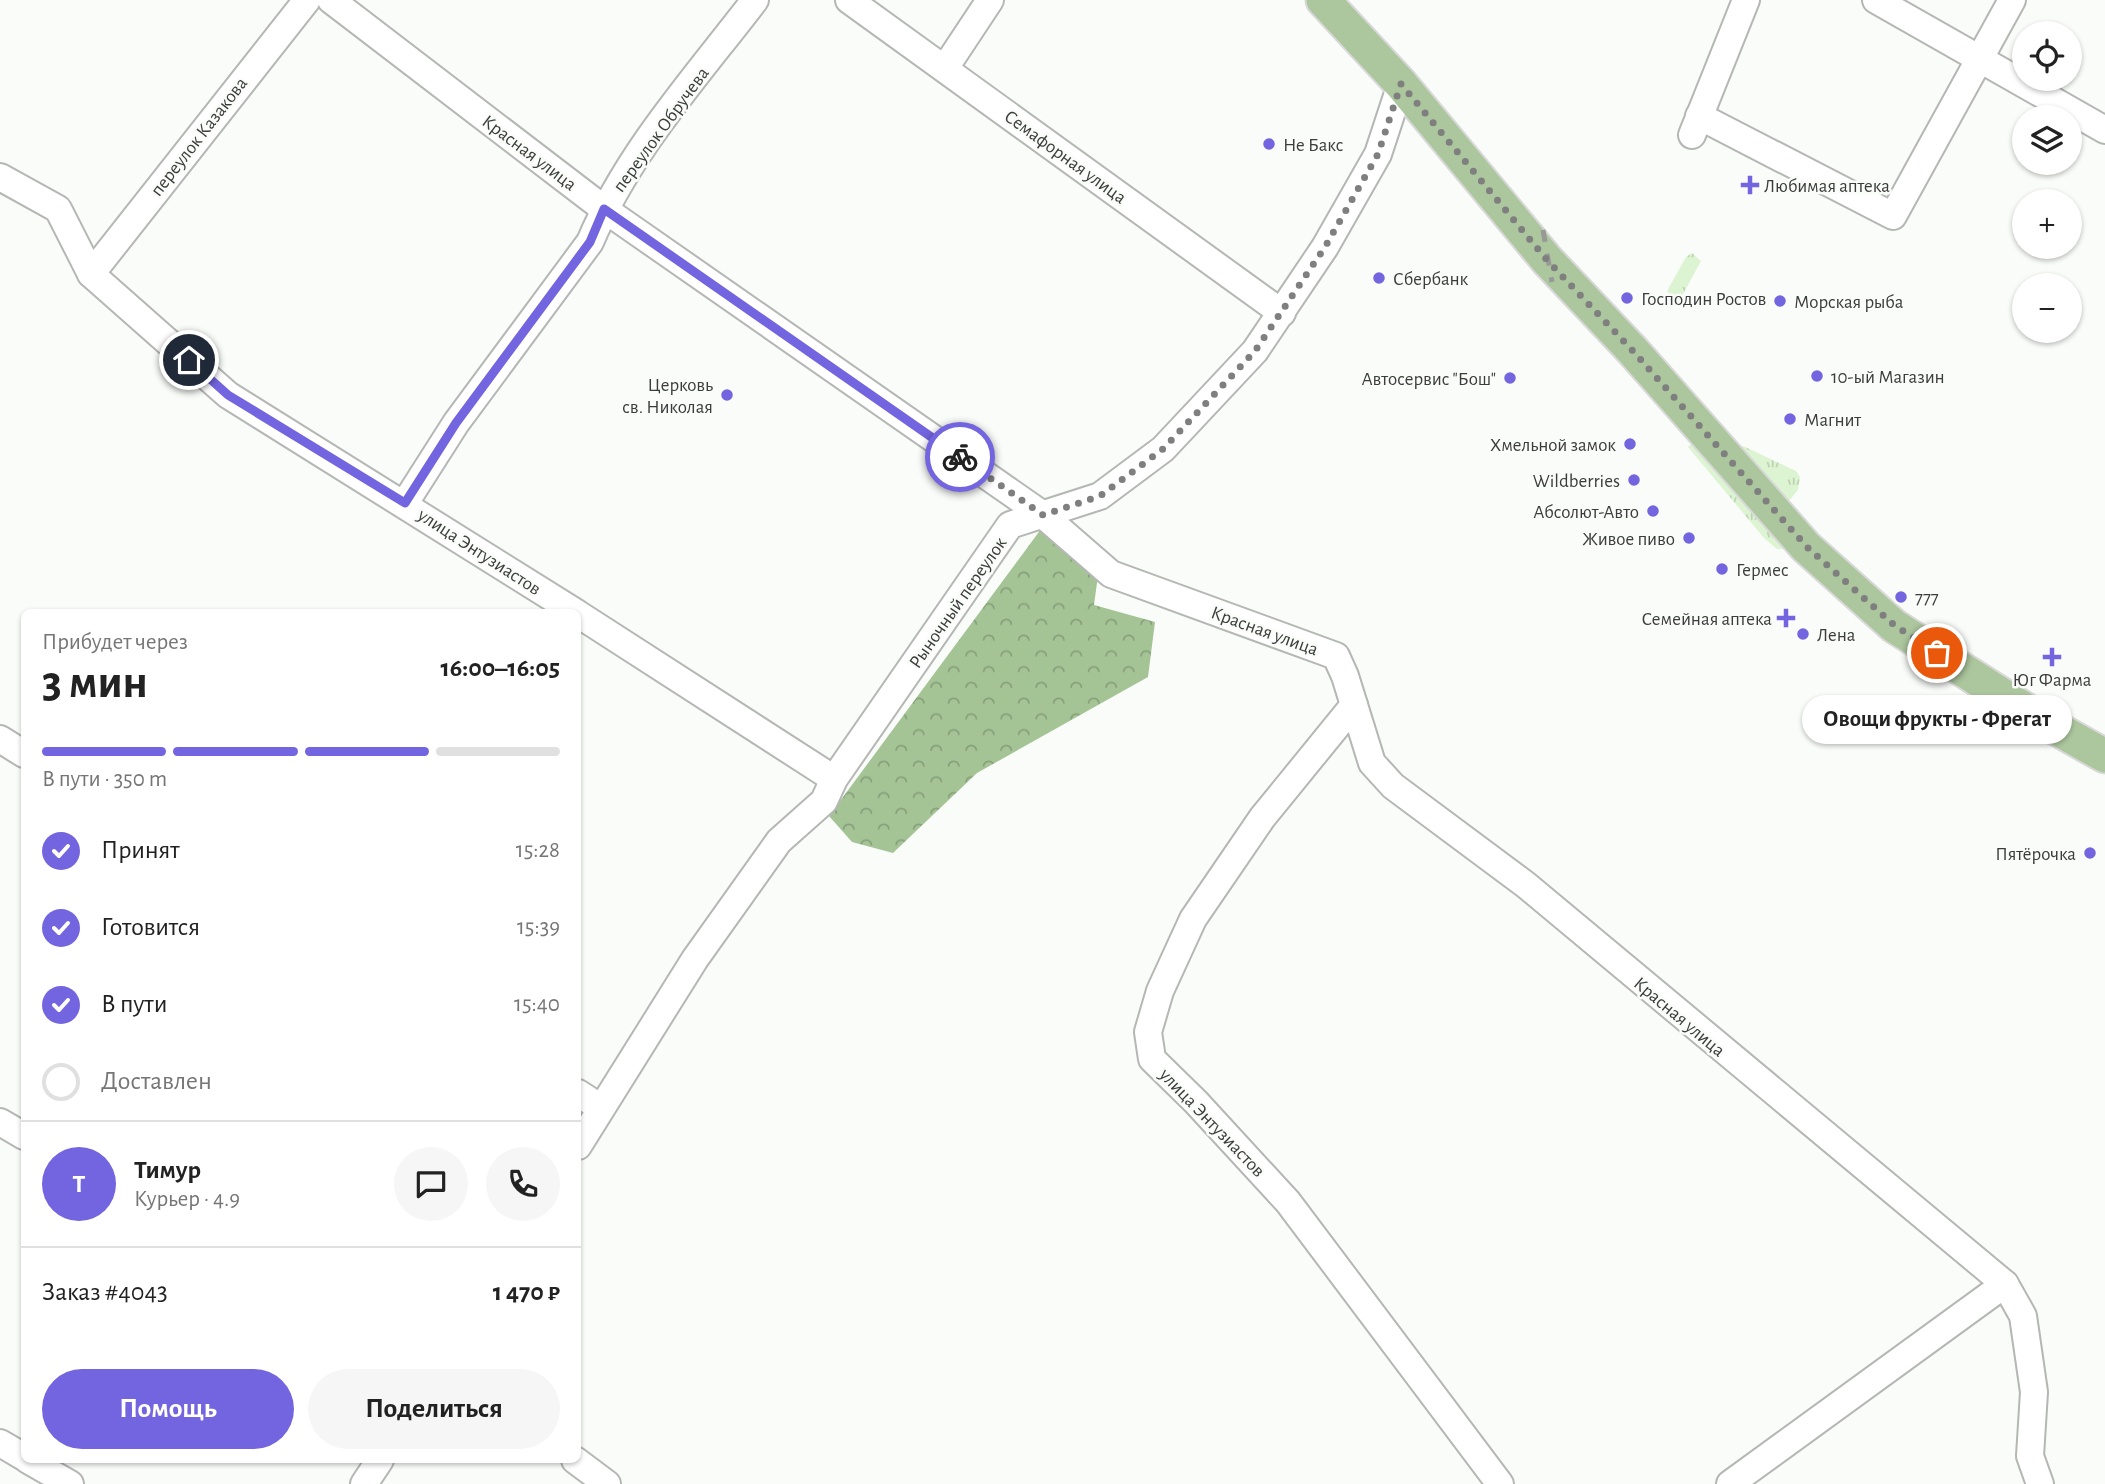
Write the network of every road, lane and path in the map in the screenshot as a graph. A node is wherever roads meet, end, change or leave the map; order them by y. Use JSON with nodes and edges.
{"nodes":[{"id":1,"x":307,"y":0,"type":"edge"},
{"id":2,"x":331,"y":0,"type":"edge"},
{"id":3,"x":755,"y":0,"type":"edge"},
{"id":4,"x":849,"y":0,"type":"edge"},
{"id":5,"x":990,"y":0,"type":"edge"},
{"id":6,"x":1746,"y":0,"type":"edge"},
{"id":7,"x":1876,"y":0,"type":"edge"},
{"id":8,"x":2012,"y":0,"type":"edge"},
{"id":9,"x":1330,"y":2,"type":"edge"},
{"id":10,"x":1980,"y":59,"type":"junction"},
{"id":11,"x":945,"y":68,"type":"junction"},
{"id":12,"x":1401,"y":84,"type":"junction"},
{"id":13,"x":2105,"y":130,"type":"edge"},
{"id":14,"x":0,"y":177,"type":"edge"},
{"id":15,"x":604,"y":209,"type":"junction"},
{"id":16,"x":91,"y":274,"type":"junction"},
{"id":17,"x":1282,"y":313,"type":"junction"},
{"id":18,"x":405,"y":503,"type":"junction"},
{"id":19,"x":1043,"y":515,"type":"junction"},
{"id":20,"x":570,"y":609,"type":"edge"},
{"id":21,"x":581,"y":616,"type":"edge"},
{"id":22,"x":1354,"y":705,"type":"junction"},
{"id":23,"x":0,"y":739,"type":"edge"},
{"id":24,"x":21,"y":752,"type":"edge"},
{"id":25,"x":2105,"y":756,"type":"edge"},
{"id":26,"x":834,"y":779,"type":"junction"},
{"id":27,"x":581,"y":1095,"type":"edge"},
{"id":28,"x":601,"y":1108,"type":"junction"},
{"id":29,"x":0,"y":1122,"type":"edge"},
{"id":30,"x":21,"y":1134,"type":"edge"},
{"id":31,"x":581,"y":1141,"type":"edge"},
{"id":32,"x":2005,"y":1284,"type":"junction"},
{"id":33,"x":0,"y":1443,"type":"edge"},
{"id":34,"x":21,"y":1455,"type":"edge"},
{"id":35,"x":34,"y":1463,"type":"edge"},
{"id":36,"x":378,"y":1463,"type":"edge"},
{"id":37,"x":579,"y":1463,"type":"edge"},
{"id":38,"x":70,"y":1484,"type":"edge"},
{"id":39,"x":365,"y":1484,"type":"edge"},
{"id":40,"x":607,"y":1484,"type":"edge"},
{"id":41,"x":1500,"y":1484,"type":"edge"},
{"id":42,"x":1730,"y":1484,"type":"edge"},
{"id":43,"x":2040,"y":1484,"type":"edge"}],
"edges":[{"from":1,"to":16,"type":"street","name":"переулок Казакова"},
{"from":2,"to":15,"type":"street","name":"Красная улица"},
{"from":3,"to":15,"type":"street","name":"переулок Обручева"},
{"from":4,"to":11,"type":"street","name":"Семафорная улица"},
{"from":5,"to":11,"type":"street"},
{"from":6,"to":10,"type":"street"},
{"from":7,"to":10,"type":"street"},
{"from":8,"to":10,"type":"street"},
{"from":9,"to":12,"type":"main road"},
{"from":10,"to":13,"type":"street"},
{"from":11,"to":17,"type":"street","name":"Семафорная улица"},
{"from":12,"to":17,"type":"street","name":"Рыночный переулок"},
{"from":12,"to":25,"type":"main road"},
{"from":14,"to":16,"type":"street","name":"улица Энтузиастов"},
{"from":15,"to":18,"type":"street","name":"переулок Обручева"},
{"from":15,"to":19,"type":"street","name":"Красная улица"},
{"from":16,"to":18,"type":"street","name":"улица Энтузиастов"},
{"from":17,"to":19,"type":"street","name":"Рыночный переулок"},
{"from":18,"to":20,"type":"street","name":"улица Энтузиастов"},
{"from":19,"to":22,"type":"street","name":"Красная улица"},
{"from":19,"to":26,"type":"street","name":"Рыночный переулок"},
{"from":21,"to":26,"type":"street","name":"улица Энтузиастов"},
{"from":22,"to":32,"type":"street","name":"Красная улица"},
{"from":22,"to":41,"type":"street","name":"улица Энтузиастов"},
{"from":23,"to":24,"type":"street"},
{"from":26,"to":28,"type":"street","name":"Рыночный переулок"},
{"from":27,"to":28,"type":"street"},
{"from":28,"to":31,"type":"street","name":"Рыночный переулок"},
{"from":29,"to":30,"type":"street"},
{"from":32,"to":42,"type":"street"},
{"from":32,"to":43,"type":"street","name":"Красная улица"},
{"from":33,"to":34,"type":"street"},
{"from":35,"to":38,"type":"street"},
{"from":36,"to":39,"type":"street"},
{"from":37,"to":40,"type":"street"}]}
